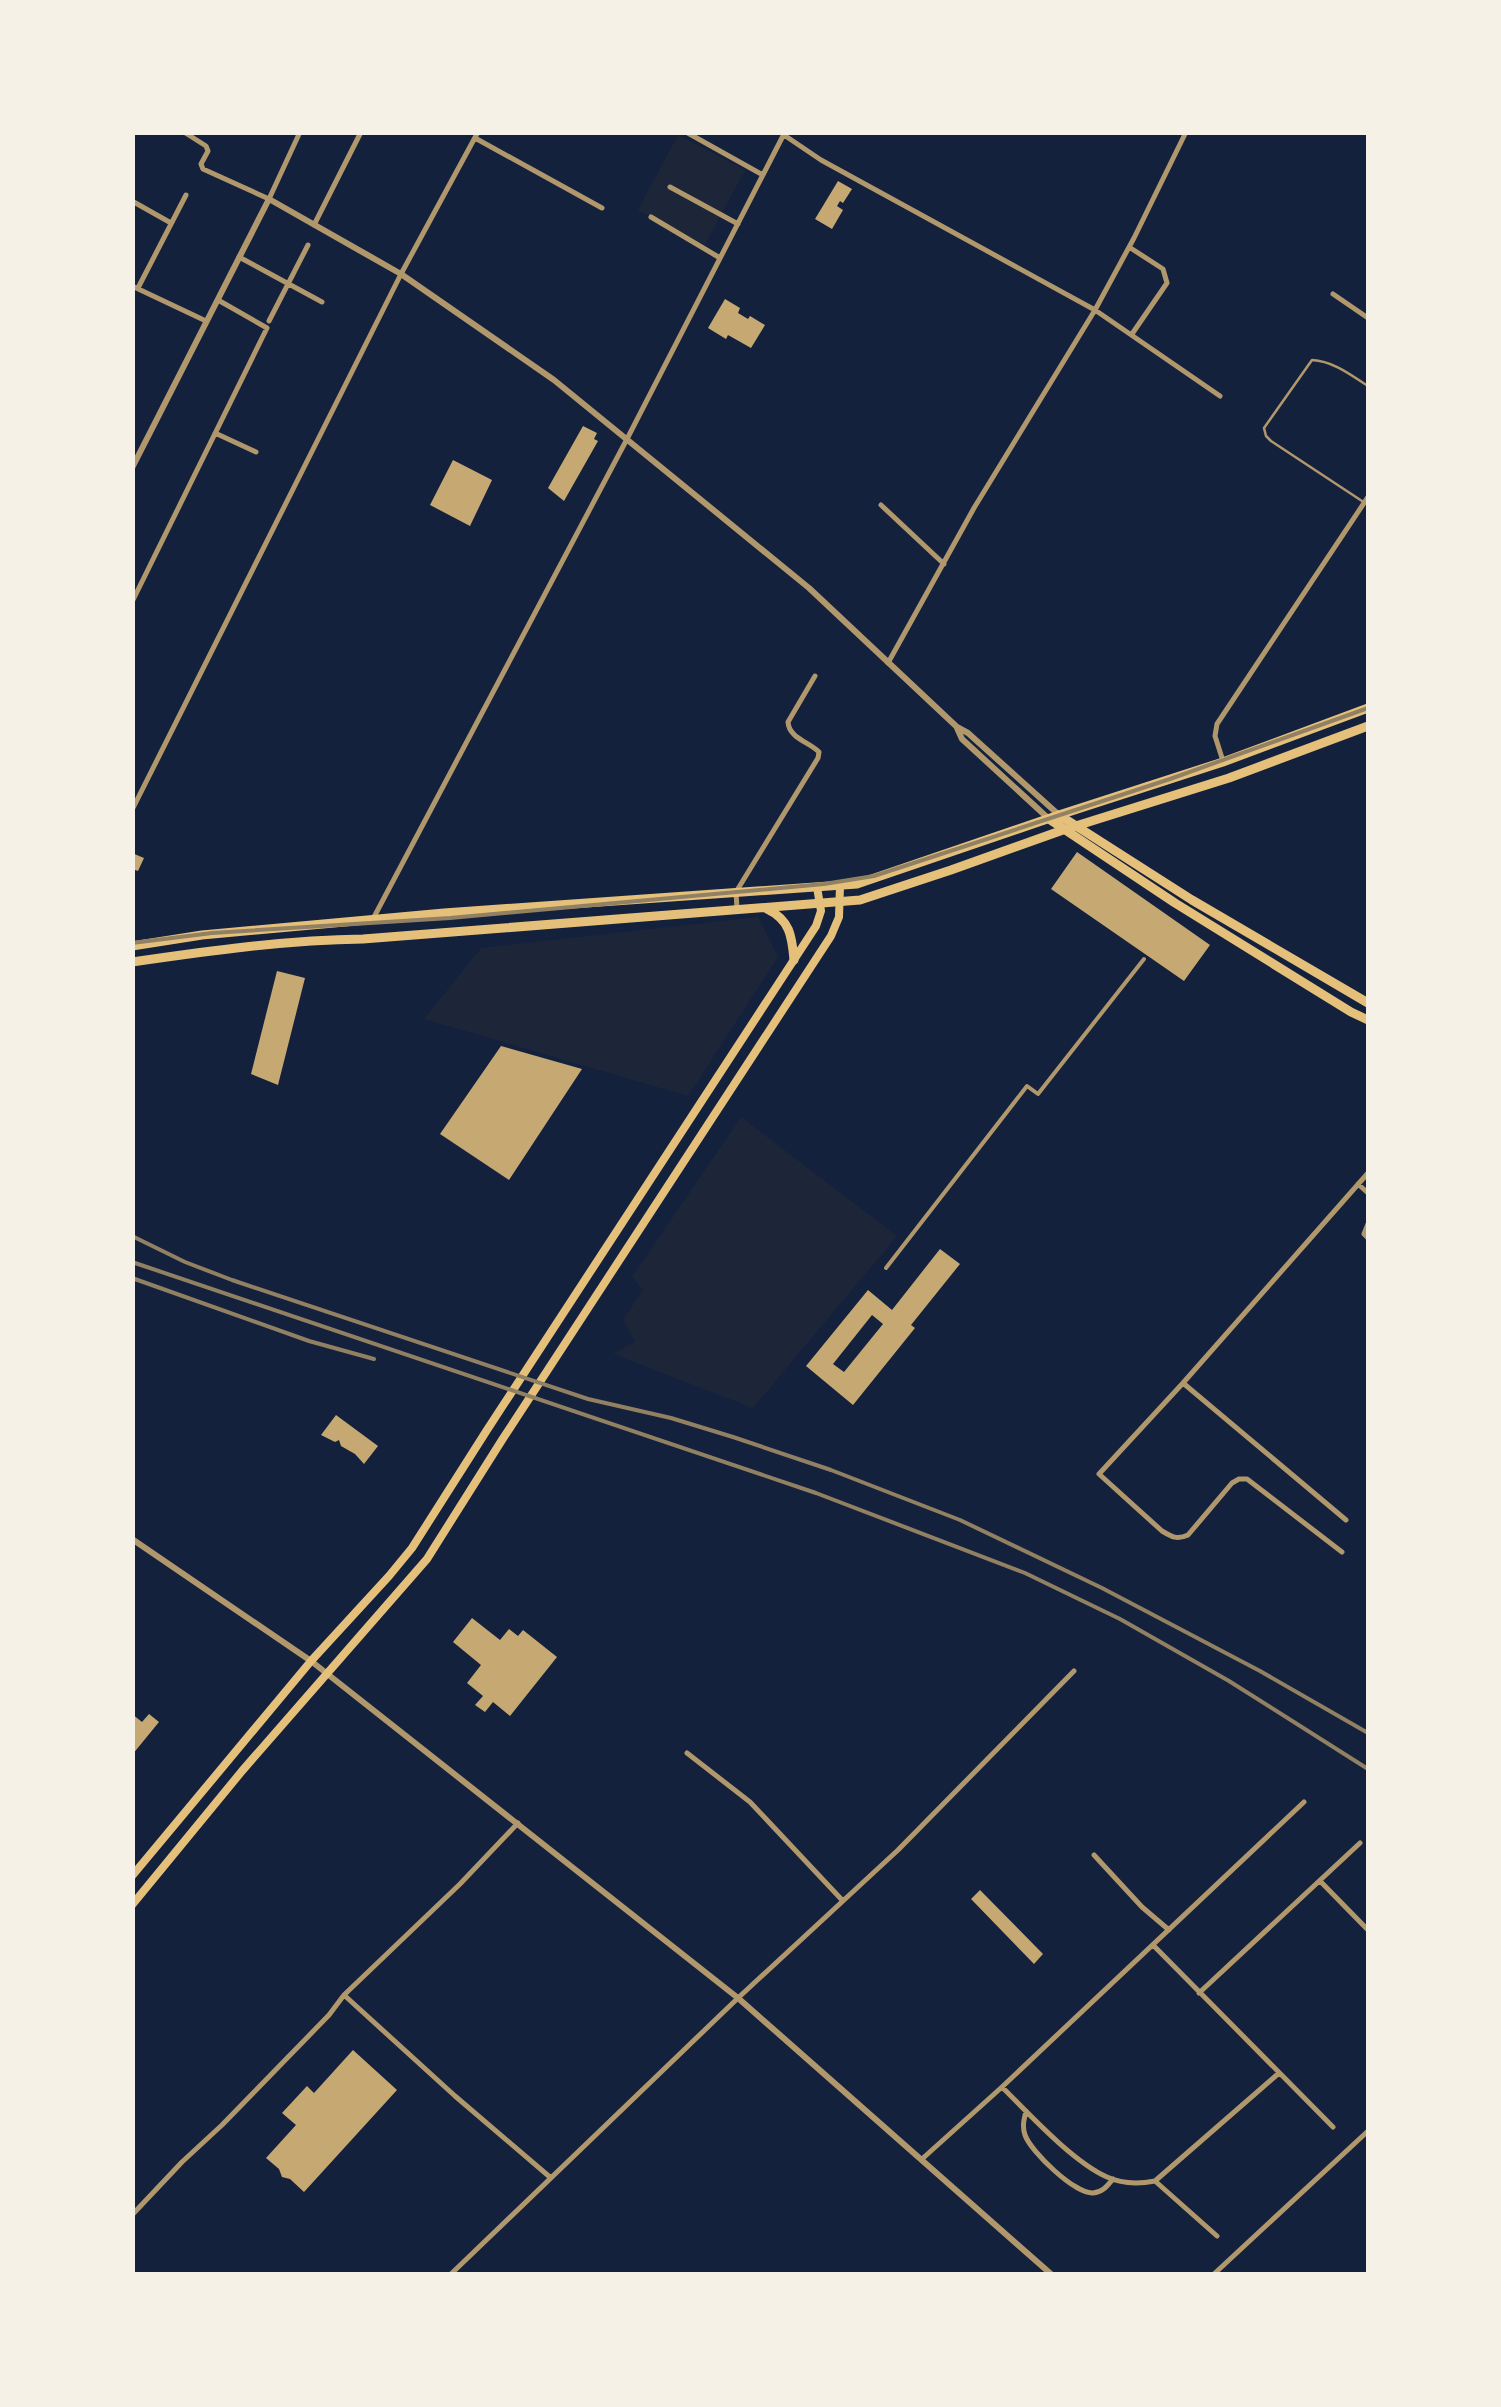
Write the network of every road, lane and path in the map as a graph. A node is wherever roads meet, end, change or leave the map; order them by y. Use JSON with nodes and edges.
{"nodes":[{"id":1,"x":184,"y":132,"type":"edge"},
{"id":2,"x":300,"y":132,"type":"edge"},
{"id":3,"x":361,"y":132,"type":"edge"},
{"id":4,"x":686,"y":132,"type":"edge"},
{"id":5,"x":1186,"y":132,"type":"edge"},
{"id":6,"x":784,"y":134,"type":"edge"},
{"id":7,"x":476,"y":135,"type":"edge"},
{"id":8,"x":763,"y":175,"type":"junction"},
{"id":9,"x":670,"y":188,"type":"dead end"},
{"id":10,"x":186,"y":195,"type":"dead end"},
{"id":11,"x":269,"y":200,"type":"junction"},
{"id":12,"x":132,"y":201,"type":"edge"},
{"id":13,"x":602,"y":208,"type":"dead end"},
{"id":14,"x":651,"y":217,"type":"dead end"},
{"id":15,"x":171,"y":223,"type":"junction"},
{"id":16,"x":738,"y":224,"type":"junction"},
{"id":17,"x":314,"y":225,"type":"junction"},
{"id":18,"x":308,"y":245,"type":"dead end"},
{"id":19,"x":1130,"y":247,"type":"junction"},
{"id":20,"x":239,"y":258,"type":"junction"},
{"id":21,"x":720,"y":258,"type":"junction"},
{"id":22,"x":401,"y":274,"type":"junction"},
{"id":23,"x":288,"y":284,"type":"junction"},
{"id":24,"x":135,"y":287,"type":"edge"},
{"id":25,"x":1333,"y":294,"type":"dead end"},
{"id":26,"x":217,"y":300,"type":"junction"},
{"id":27,"x":322,"y":302,"type":"dead end"},
{"id":28,"x":1095,"y":310,"type":"junction"},
{"id":29,"x":1368,"y":318,"type":"edge"},
{"id":30,"x":269,"y":320,"type":"dead end"},
{"id":31,"x":206,"y":321,"type":"junction"},
{"id":32,"x":1132,"y":335,"type":"junction"},
{"id":33,"x":1368,"y":386,"type":"edge"},
{"id":34,"x":1220,"y":396,"type":"dead end"},
{"id":35,"x":216,"y":433,"type":"junction"},
{"id":36,"x":627,"y":439,"type":"junction"},
{"id":37,"x":132,"y":445,"type":"edge"},
{"id":38,"x":142,"y":450,"type":"junction"},
{"id":39,"x":256,"y":452,"type":"dead end"},
{"id":40,"x":132,"y":468,"type":"edge"},
{"id":41,"x":1366,"y":500,"type":"edge"},
{"id":42,"x":881,"y":505,"type":"dead end"},
{"id":43,"x":944,"y":564,"type":"junction"},
{"id":44,"x":132,"y":602,"type":"edge"},
{"id":45,"x":888,"y":663,"type":"junction"},
{"id":46,"x":815,"y":676,"type":"dead end"},
{"id":47,"x":1368,"y":708,"type":"edge"},
{"id":48,"x":1368,"y":726,"type":"edge"},
{"id":49,"x":1223,"y":762,"type":"junction"},
{"id":50,"x":132,"y":810,"type":"edge"},
{"id":51,"x":1054,"y":817,"type":"junction"},
{"id":52,"x":1074,"y":826,"type":"junction"},
{"id":53,"x":1063,"y":830,"type":"junction"},
{"id":54,"x":840,"y":886,"type":"junction"},
{"id":55,"x":817,"y":887,"type":"junction"},
{"id":56,"x":736,"y":892,"type":"junction"},
{"id":57,"x":841,"y":902,"type":"junction"},
{"id":58,"x":820,"y":903,"type":"junction"},
{"id":59,"x":764,"y":907,"type":"junction"},
{"id":60,"x":738,"y":909,"type":"junction"},
{"id":61,"x":372,"y":920,"type":"junction"},
{"id":62,"x":132,"y":946,"type":"edge"},
{"id":63,"x":1144,"y":959,"type":"dead end"},
{"id":64,"x":794,"y":960,"type":"junction"},
{"id":65,"x":132,"y":962,"type":"edge"},
{"id":66,"x":1368,"y":1003,"type":"edge"},
{"id":67,"x":1368,"y":1020,"type":"edge"},
{"id":68,"x":1368,"y":1173,"type":"edge"},
{"id":69,"x":1358,"y":1184,"type":"junction"},
{"id":70,"x":1368,"y":1193,"type":"edge"},
{"id":71,"x":1368,"y":1224,"type":"edge"},
{"id":72,"x":1368,"y":1238,"type":"edge"},
{"id":73,"x":886,"y":1268,"type":"dead end"},
{"id":74,"x":1183,"y":1383,"type":"junction"},
{"id":75,"x":1346,"y":1520,"type":"dead end"},
{"id":76,"x":132,"y":1539,"type":"edge"},
{"id":77,"x":1342,"y":1552,"type":"dead end"},
{"id":78,"x":311,"y":1661,"type":"junction"},
{"id":79,"x":1074,"y":1671,"type":"dead end"},
{"id":80,"x":326,"y":1673,"type":"junction"},
{"id":81,"x":688,"y":1752,"type":"dead end"},
{"id":82,"x":1304,"y":1802,"type":"dead end"},
{"id":83,"x":518,"y":1822,"type":"junction"},
{"id":84,"x":1360,"y":1843,"type":"dead end"},
{"id":85,"x":1094,"y":1856,"type":"dead end"},
{"id":86,"x":132,"y":1876,"type":"edge"},
{"id":87,"x":1320,"y":1881,"type":"junction"},
{"id":88,"x":843,"y":1901,"type":"junction"},
{"id":89,"x":132,"y":1905,"type":"edge"},
{"id":90,"x":1168,"y":1930,"type":"junction"},
{"id":91,"x":1368,"y":1930,"type":"edge"},
{"id":92,"x":1153,"y":1944,"type":"junction"},
{"id":93,"x":1199,"y":1993,"type":"junction"},
{"id":94,"x":344,"y":1995,"type":"junction"},
{"id":95,"x":738,"y":1998,"type":"junction"},
{"id":96,"x":1279,"y":2073,"type":"junction"},
{"id":97,"x":1002,"y":2087,"type":"junction"},
{"id":98,"x":1026,"y":2111,"type":"junction"},
{"id":99,"x":1332,"y":2127,"type":"dead end"},
{"id":100,"x":1368,"y":2131,"type":"edge"},
{"id":101,"x":922,"y":2158,"type":"junction"},
{"id":102,"x":551,"y":2178,"type":"junction"},
{"id":103,"x":1113,"y":2179,"type":"junction"},
{"id":104,"x":1155,"y":2180,"type":"junction"},
{"id":105,"x":132,"y":2215,"type":"edge"},
{"id":106,"x":1217,"y":2236,"type":"dead end"},
{"id":107,"x":451,"y":2274,"type":"edge"},
{"id":108,"x":1051,"y":2274,"type":"edge"},
{"id":109,"x":1214,"y":2274,"type":"edge"}],
"edges":[{"from":1,"to":11,"type":"street"},
{"from":2,"to":11,"type":"street"},
{"from":3,"to":17,"type":"street"},
{"from":4,"to":8,"type":"street"},
{"from":5,"to":19,"type":"street"},
{"from":6,"to":8,"type":"street"},
{"from":6,"to":28,"type":"street"},
{"from":7,"to":13,"type":"street"},
{"from":7,"to":22,"type":"street"},
{"from":8,"to":16,"type":"street"},
{"from":9,"to":16,"type":"street"},
{"from":10,"to":15,"type":"street"},
{"from":11,"to":17,"type":"street"},
{"from":11,"to":20,"type":"street"},
{"from":12,"to":15,"type":"street"},
{"from":14,"to":21,"type":"street"},
{"from":15,"to":24,"type":"street"},
{"from":16,"to":21,"type":"street"},
{"from":17,"to":22,"type":"street"},
{"from":18,"to":23,"type":"street"},
{"from":19,"to":28,"type":"street"},
{"from":19,"to":32,"type":"street"},
{"from":20,"to":23,"type":"street"},
{"from":20,"to":26,"type":"street"},
{"from":21,"to":36,"type":"street"},
{"from":22,"to":36,"type":"street"},
{"from":22,"to":50,"type":"street"},
{"from":23,"to":27,"type":"street"},
{"from":23,"to":30,"type":"street"},
{"from":24,"to":31,"type":"street"},
{"from":25,"to":29,"type":"street"},
{"from":26,"to":31,"type":"street"},
{"from":26,"to":35,"type":"street"},
{"from":28,"to":32,"type":"street"},
{"from":28,"to":43,"type":"street"},
{"from":31,"to":38,"type":"street"},
{"from":32,"to":34,"type":"street"},
{"from":33,"to":41,"type":"lane"},
{"from":35,"to":39,"type":"street"},
{"from":35,"to":44,"type":"street"},
{"from":36,"to":45,"type":"street"},
{"from":36,"to":61,"type":"street"},
{"from":37,"to":38,"type":"street"},
{"from":38,"to":40,"type":"street"},
{"from":41,"to":49,"type":"street"},
{"from":42,"to":43,"type":"street"},
{"from":43,"to":45,"type":"street"},
{"from":45,"to":51,"type":"street"},
{"from":46,"to":56,"type":"street"},
{"from":47,"to":49,"type":"main road"},
{"from":48,"to":52,"type":"main road"},
{"from":49,"to":51,"type":"main road"},
{"from":51,"to":52,"type":"main road"},
{"from":51,"to":53,"type":"main road"},
{"from":51,"to":54,"type":"main road"},
{"from":52,"to":53,"type":"main road"},
{"from":52,"to":66,"type":"main road"},
{"from":53,"to":57,"type":"main road"},
{"from":53,"to":67,"type":"main road"},
{"from":54,"to":55,"type":"main road"},
{"from":54,"to":57,"type":"main road"},
{"from":55,"to":56,"type":"main road"},
{"from":55,"to":58,"type":"main road"},
{"from":56,"to":60,"type":"street"},
{"from":56,"to":61,"type":"main road"},
{"from":57,"to":58,"type":"main road"},
{"from":57,"to":80,"type":"main road"},
{"from":58,"to":59,"type":"main road"},
{"from":58,"to":64,"type":"main road"},
{"from":59,"to":60,"type":"main road"},
{"from":59,"to":64,"type":"main road"},
{"from":60,"to":65,"type":"main road"},
{"from":61,"to":62,"type":"main road"},
{"from":63,"to":73,"type":"street"},
{"from":64,"to":78,"type":"main road"},
{"from":68,"to":69,"type":"street"},
{"from":69,"to":70,"type":"street"},
{"from":69,"to":74,"type":"street"},
{"from":71,"to":72,"type":"street"},
{"from":74,"to":75,"type":"street"},
{"from":74,"to":77,"type":"street"},
{"from":76,"to":78,"type":"street"},
{"from":78,"to":80,"type":"street"},
{"from":78,"to":86,"type":"main road"},
{"from":79,"to":88,"type":"street"},
{"from":80,"to":83,"type":"street"},
{"from":80,"to":89,"type":"main road"},
{"from":81,"to":88,"type":"street"},
{"from":82,"to":90,"type":"street"},
{"from":83,"to":94,"type":"street"},
{"from":83,"to":95,"type":"street"},
{"from":84,"to":87,"type":"street"},
{"from":85,"to":90,"type":"street"},
{"from":87,"to":91,"type":"street"},
{"from":87,"to":93,"type":"street"},
{"from":88,"to":95,"type":"street"},
{"from":90,"to":92,"type":"street"},
{"from":92,"to":93,"type":"street"},
{"from":92,"to":97,"type":"street"},
{"from":93,"to":96,"type":"street"},
{"from":94,"to":102,"type":"street"},
{"from":94,"to":105,"type":"street"},
{"from":95,"to":101,"type":"street"},
{"from":95,"to":102,"type":"street"},
{"from":96,"to":99,"type":"street"},
{"from":96,"to":104,"type":"street"},
{"from":97,"to":98,"type":"street"},
{"from":97,"to":101,"type":"street"},
{"from":98,"to":103,"type":"street"},
{"from":98,"to":103,"type":"street"},
{"from":100,"to":109,"type":"street"},
{"from":101,"to":108,"type":"street"},
{"from":102,"to":107,"type":"street"},
{"from":103,"to":104,"type":"street"},
{"from":104,"to":106,"type":"street"}]}
